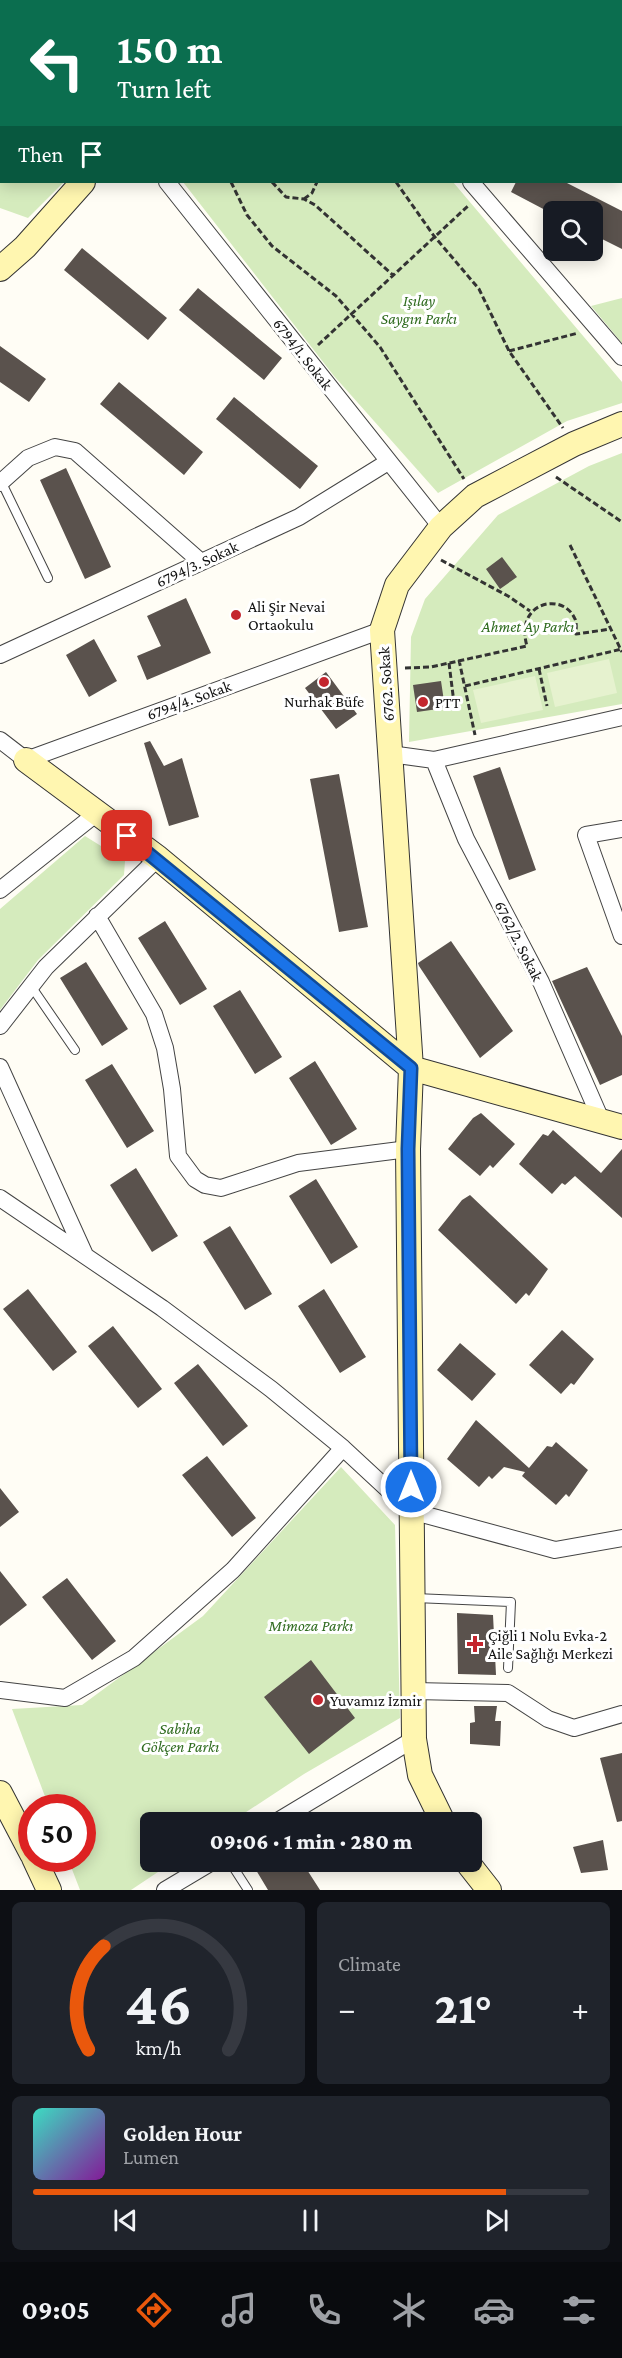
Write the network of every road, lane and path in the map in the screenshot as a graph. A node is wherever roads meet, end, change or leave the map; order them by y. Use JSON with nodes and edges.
{"nodes":[{"id":1,"x":82,"y":183,"type":"edge"},
{"id":2,"x":168,"y":183,"type":"edge"},
{"id":3,"x":231,"y":183,"type":"edge"},
{"id":4,"x":273,"y":183,"type":"edge"},
{"id":5,"x":317,"y":183,"type":"edge"},
{"id":6,"x":397,"y":183,"type":"edge"},
{"id":7,"x":477,"y":188,"type":"edge"},
{"id":8,"x":304,"y":199,"type":"junction"},
{"id":9,"x":434,"y":236,"type":"junction"},
{"id":10,"x":0,"y":269,"type":"edge"},
{"id":11,"x":394,"y":276,"type":"junction"},
{"id":12,"x":352,"y":314,"type":"junction"},
{"id":13,"x":597,"y":328,"type":"junction"},
{"id":14,"x":509,"y":351,"type":"junction"},
{"id":15,"x":306,"y":357,"type":"junction"},
{"id":16,"x":622,"y":357,"type":"edge"},
{"id":17,"x":622,"y":424,"type":"edge"},
{"id":18,"x":574,"y":444,"type":"junction"},
{"id":19,"x":388,"y":462,"type":"junction"},
{"id":20,"x":538,"y":464,"type":"junction"},
{"id":21,"x":1,"y":482,"type":"edge"},
{"id":22,"x":475,"y":496,"type":"junction"},
{"id":23,"x":622,"y":522,"type":"edge"},
{"id":24,"x":441,"y":527,"type":"junction"},
{"id":25,"x":570,"y":545,"type":"dead end"},
{"id":26,"x":423,"y":551,"type":"junction"},
{"id":27,"x":201,"y":562,"type":"junction"},
{"id":28,"x":48,"y":578,"type":"dead end"},
{"id":29,"x":530,"y":611,"type":"junction"},
{"id":30,"x":611,"y":629,"type":"junction"},
{"id":31,"x":382,"y":630,"type":"junction"},
{"id":32,"x":622,"y":650,"type":"edge"},
{"id":33,"x":0,"y":655,"type":"edge"},
{"id":34,"x":459,"y":660,"type":"junction"},
{"id":35,"x":449,"y":663,"type":"junction"},
{"id":36,"x":385,"y":669,"type":"junction"},
{"id":37,"x":539,"y":669,"type":"junction"},
{"id":38,"x":465,"y":686,"type":"junction"},
{"id":39,"x":454,"y":702,"type":"dead end"},
{"id":40,"x":548,"y":706,"type":"dead end"},
{"id":41,"x":622,"y":717,"type":"edge"},
{"id":42,"x":0,"y":740,"type":"edge"},
{"id":43,"x":478,"y":750,"type":"junction"},
{"id":44,"x":390,"y":754,"type":"junction"},
{"id":45,"x":26,"y":760,"type":"junction"},
{"id":46,"x":434,"y":760,"type":"junction"},
{"id":47,"x":97,"y":813,"type":"junction"},
{"id":48,"x":622,"y":829,"type":"edge"},
{"id":49,"x":158,"y":858,"type":"junction"},
{"id":50,"x":0,"y":890,"type":"edge"},
{"id":51,"x":97,"y":916,"type":"junction"},
{"id":52,"x":622,"y":936,"type":"edge"},
{"id":53,"x":31,"y":986,"type":"junction"},
{"id":54,"x":0,"y":1026,"type":"edge"},
{"id":55,"x":75,"y":1050,"type":"dead end"},
{"id":56,"x":0,"y":1066,"type":"edge"},
{"id":57,"x":411,"y":1068,"type":"junction"},
{"id":58,"x":612,"y":1125,"type":"edge"},
{"id":59,"x":408,"y":1149,"type":"junction"},
{"id":60,"x":0,"y":1198,"type":"edge"},
{"id":61,"x":86,"y":1256,"type":"junction"},
{"id":62,"x":343,"y":1448,"type":"junction"},
{"id":63,"x":411,"y":1511,"type":"junction"},
{"id":64,"x":622,"y":1538,"type":"edge"},
{"id":65,"x":414,"y":1598,"type":"junction"},
{"id":66,"x":508,"y":1668,"type":"dead end"},
{"id":67,"x":0,"y":1690,"type":"edge"},
{"id":68,"x":414,"y":1691,"type":"junction"},
{"id":69,"x":622,"y":1714,"type":"edge"},
{"id":70,"x":414,"y":1739,"type":"junction"},
{"id":71,"x":0,"y":1792,"type":"edge"},
{"id":72,"x":293,"y":1812,"type":"edge"},
{"id":73,"x":438,"y":1812,"type":"edge"},
{"id":74,"x":18,"y":1827,"type":"edge"},
{"id":75,"x":41,"y":1872,"type":"edge"},
{"id":76,"x":195,"y":1872,"type":"edge"},
{"id":77,"x":236,"y":1872,"type":"edge"},
{"id":78,"x":475,"y":1872,"type":"edge"},
{"id":79,"x":49,"y":1890,"type":"edge"},
{"id":80,"x":165,"y":1890,"type":"edge"},
{"id":81,"x":248,"y":1890,"type":"edge"},
{"id":82,"x":489,"y":1890,"type":"edge"}],
"edges":[{"from":1,"to":10,"type":"street"},
{"from":2,"to":15,"type":"street","name":"6794/1. Sokak"},
{"from":3,"to":12,"type":"path"},
{"from":4,"to":8,"type":"path"},
{"from":5,"to":8,"type":"path"},
{"from":6,"to":9,"type":"path"},
{"from":7,"to":9,"type":"path"},
{"from":7,"to":13,"type":"street"},
{"from":8,"to":11,"type":"path"},
{"from":9,"to":11,"type":"path"},
{"from":9,"to":14,"type":"path"},
{"from":11,"to":12,"type":"path"},
{"from":12,"to":15,"type":"path"},
{"from":12,"to":22,"type":"path"},
{"from":13,"to":14,"type":"path"},
{"from":13,"to":16,"type":"street"},
{"from":14,"to":18,"type":"path"},
{"from":15,"to":19,"type":"street","name":"6794/1. Sokak"},
{"from":17,"to":18,"type":"street","name":"6762. Sokak"},
{"from":18,"to":20,"type":"street","name":"6762. Sokak"},
{"from":19,"to":24,"type":"street","name":"6794/1. Sokak"},
{"from":19,"to":27,"type":"street","name":"6794/3. Sokak"},
{"from":20,"to":22,"type":"street","name":"6762. Sokak"},
{"from":20,"to":23,"type":"path"},
{"from":21,"to":27,"type":"street"},
{"from":21,"to":28,"type":"lane"},
{"from":22,"to":24,"type":"street","name":"6762. Sokak"},
{"from":24,"to":26,"type":"street","name":"6762. Sokak"},
{"from":25,"to":30,"type":"path"},
{"from":26,"to":29,"type":"path"},
{"from":26,"to":31,"type":"street","name":"6762. Sokak"},
{"from":27,"to":33,"type":"street","name":"6794/3. Sokak"},
{"from":29,"to":30,"type":"path"},
{"from":29,"to":34,"type":"path"},
{"from":30,"to":32,"type":"path"},
{"from":31,"to":36,"type":"street","name":"6762. Sokak"},
{"from":31,"to":45,"type":"street","name":"6794/4. Sokak"},
{"from":32,"to":37,"type":"path"},
{"from":34,"to":35,"type":"path"},
{"from":34,"to":38,"type":"path"},
{"from":35,"to":36,"type":"path"},
{"from":35,"to":39,"type":"path"},
{"from":36,"to":44,"type":"street","name":"6762. Sokak"},
{"from":37,"to":38,"type":"path"},
{"from":37,"to":40,"type":"path"},
{"from":38,"to":43,"type":"path"},
{"from":41,"to":43,"type":"street"},
{"from":42,"to":45,"type":"street"},
{"from":43,"to":46,"type":"street"},
{"from":44,"to":46,"type":"street"},
{"from":44,"to":57,"type":"street","name":"6762. Sokak"},
{"from":45,"to":47,"type":"street"},
{"from":46,"to":58,"type":"street","name":"6762/2. Sokak"},
{"from":47,"to":49,"type":"street"},
{"from":47,"to":50,"type":"street"},
{"from":48,"to":52,"type":"street"},
{"from":49,"to":51,"type":"street"},
{"from":49,"to":57,"type":"street"},
{"from":51,"to":53,"type":"street"},
{"from":51,"to":59,"type":"street"},
{"from":53,"to":54,"type":"street"},
{"from":53,"to":55,"type":"lane"},
{"from":56,"to":61,"type":"street"},
{"from":57,"to":58,"type":"street"},
{"from":57,"to":59,"type":"street","name":"6762. Sokak"},
{"from":59,"to":63,"type":"street","name":"6762. Sokak"},
{"from":60,"to":61,"type":"street"},
{"from":61,"to":62,"type":"street"},
{"from":62,"to":63,"type":"street"},
{"from":62,"to":67,"type":"street"},
{"from":63,"to":64,"type":"street"},
{"from":63,"to":65,"type":"street","name":"6762. Sokak"},
{"from":65,"to":66,"type":"lane"},
{"from":65,"to":68,"type":"street","name":"6762. Sokak"},
{"from":68,"to":69,"type":"street"},
{"from":68,"to":70,"type":"street","name":"6762. Sokak"},
{"from":70,"to":72,"type":"street"},
{"from":70,"to":73,"type":"street","name":"6762. Sokak"},
{"from":71,"to":74,"type":"street"},
{"from":75,"to":79,"type":"street"},
{"from":76,"to":80,"type":"street"},
{"from":77,"to":81,"type":"lane"},
{"from":78,"to":82,"type":"street"}]}
